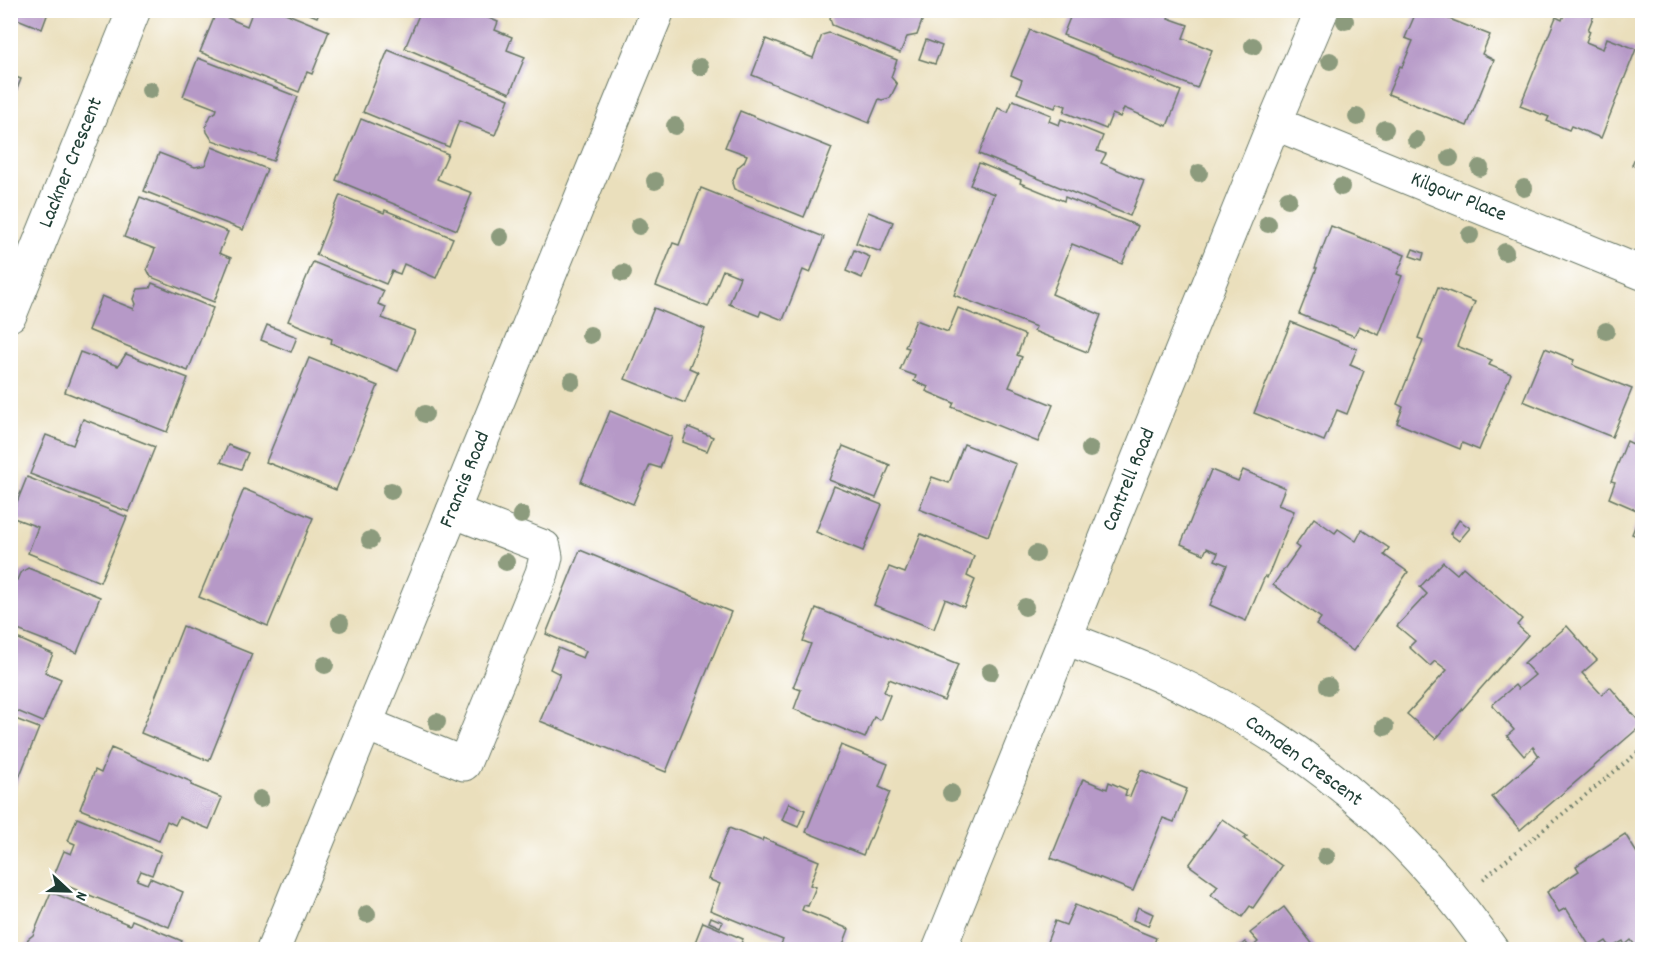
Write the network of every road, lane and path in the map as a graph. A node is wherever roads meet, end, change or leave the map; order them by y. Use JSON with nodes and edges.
{"nodes":[{"id":1,"x":134,"y":10,"type":"edge"},
{"id":2,"x":658,"y":10,"type":"edge"},
{"id":3,"x":1322,"y":10,"type":"edge"},
{"id":4,"x":1274,"y":123,"type":"junction"},
{"id":5,"x":1642,"y":273,"type":"edge"},
{"id":6,"x":10,"y":315,"type":"edge"},
{"id":7,"x":453,"y":511,"type":"junction"},
{"id":8,"x":1066,"y":638,"type":"junction"},
{"id":9,"x":366,"y":724,"type":"junction"},
{"id":10,"x":1642,"y":749,"type":"edge"},
{"id":11,"x":1457,"y":901,"type":"junction"},
{"id":12,"x":273,"y":950,"type":"edge"},
{"id":13,"x":939,"y":950,"type":"edge"},
{"id":14,"x":1492,"y":950,"type":"edge"}],
"edges":[{"from":1,"to":6,"type":"street","name":"Lackner Crescent"},
{"from":2,"to":7,"type":"street","name":"Francis Road"},
{"from":3,"to":4,"type":"street","name":"Cantrell Road"},
{"from":4,"to":5,"type":"street","name":"Kilgour Place"},
{"from":4,"to":8,"type":"street","name":"Cantrell Road"},
{"from":7,"to":9,"type":"street","name":"Francis Road"},
{"from":7,"to":9,"type":"street"},
{"from":8,"to":11,"type":"street","name":"Camden Crescent"},
{"from":8,"to":13,"type":"street","name":"Cantrell Road"},
{"from":9,"to":12,"type":"street","name":"Francis Road"},
{"from":10,"to":11,"type":"path"},
{"from":11,"to":14,"type":"street","name":"Camden Crescent"}]}
